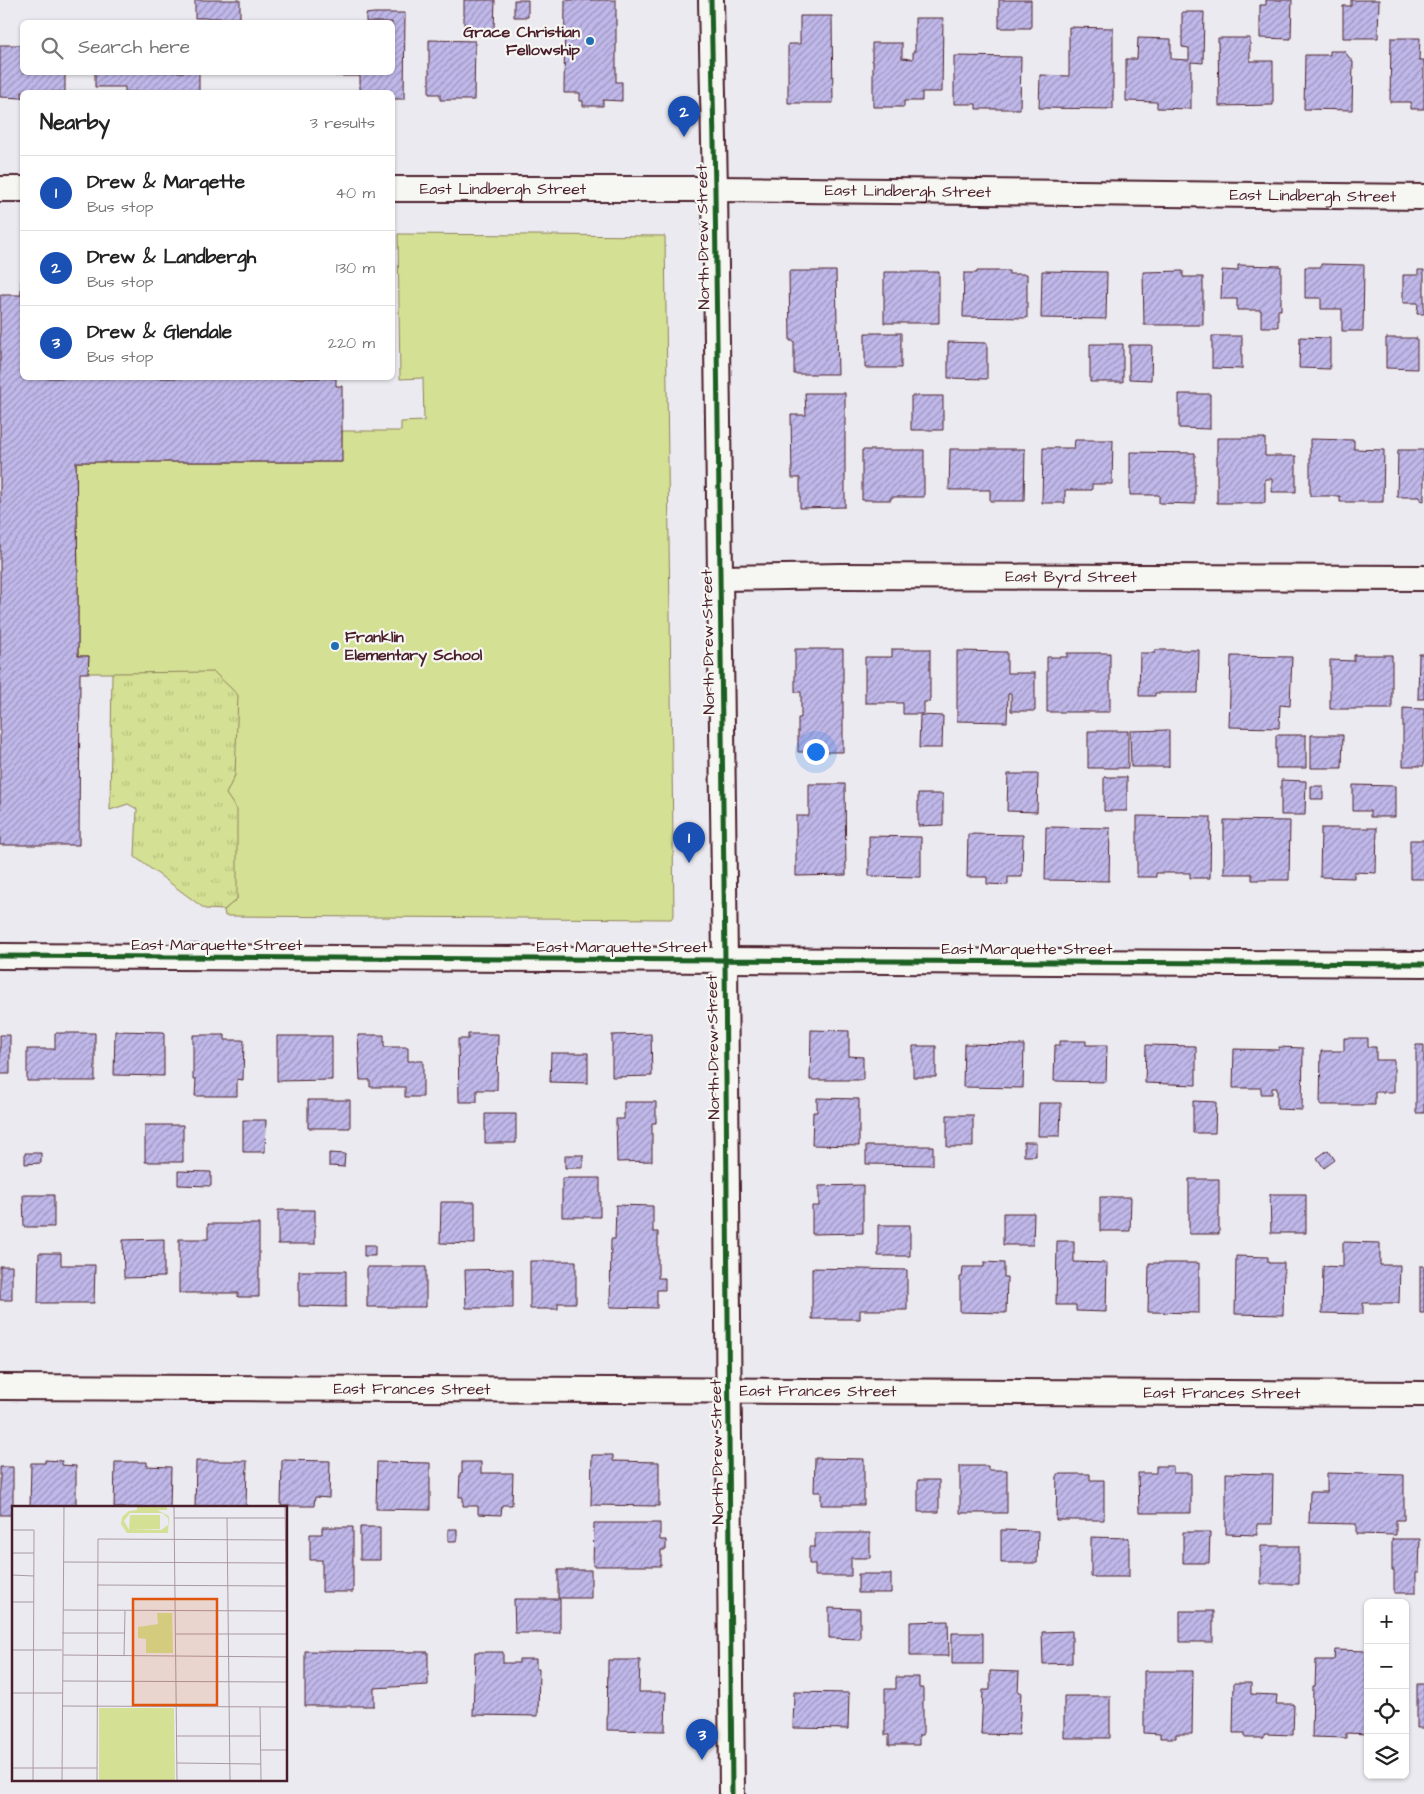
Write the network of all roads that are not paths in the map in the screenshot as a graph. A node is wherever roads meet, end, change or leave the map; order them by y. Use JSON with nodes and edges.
{"nodes":[{"id":1,"x":712,"y":0,"type":"edge"},
{"id":2,"x":0,"y":189,"type":"edge"},
{"id":3,"x":20,"y":189,"type":"edge"},
{"id":4,"x":395,"y":189,"type":"edge"},
{"id":5,"x":716,"y":189,"type":"junction"},
{"id":6,"x":1424,"y":197,"type":"edge"},
{"id":7,"x":720,"y":578,"type":"junction"},
{"id":8,"x":1424,"y":578,"type":"edge"},
{"id":9,"x":0,"y":956,"type":"edge"},
{"id":10,"x":725,"y":960,"type":"junction"},
{"id":11,"x":1424,"y":964,"type":"edge"},
{"id":12,"x":0,"y":1387,"type":"edge"},
{"id":13,"x":729,"y":1392,"type":"junction"},
{"id":14,"x":1424,"y":1394,"type":"edge"},
{"id":15,"x":732,"y":1794,"type":"edge"}],
"edges":[{"from":1,"to":5,"type":"street","name":"North Drew Street"},
{"from":2,"to":3,"type":"street"},
{"from":4,"to":5,"type":"street","name":"East Lindbergh Street"},
{"from":5,"to":6,"type":"street","name":"East Lindbergh Street"},
{"from":5,"to":7,"type":"street","name":"North Drew Street"},
{"from":7,"to":8,"type":"street","name":"East Byrd Street"},
{"from":7,"to":10,"type":"street","name":"North Drew Street"},
{"from":9,"to":10,"type":"street","name":"East Marquette Street"},
{"from":10,"to":11,"type":"street","name":"East Marquette Street"},
{"from":10,"to":13,"type":"street","name":"North Drew Street"},
{"from":12,"to":13,"type":"street","name":"East Frances Street"},
{"from":13,"to":14,"type":"street","name":"East Frances Street"},
{"from":13,"to":15,"type":"street","name":"North Drew Street"}]}
